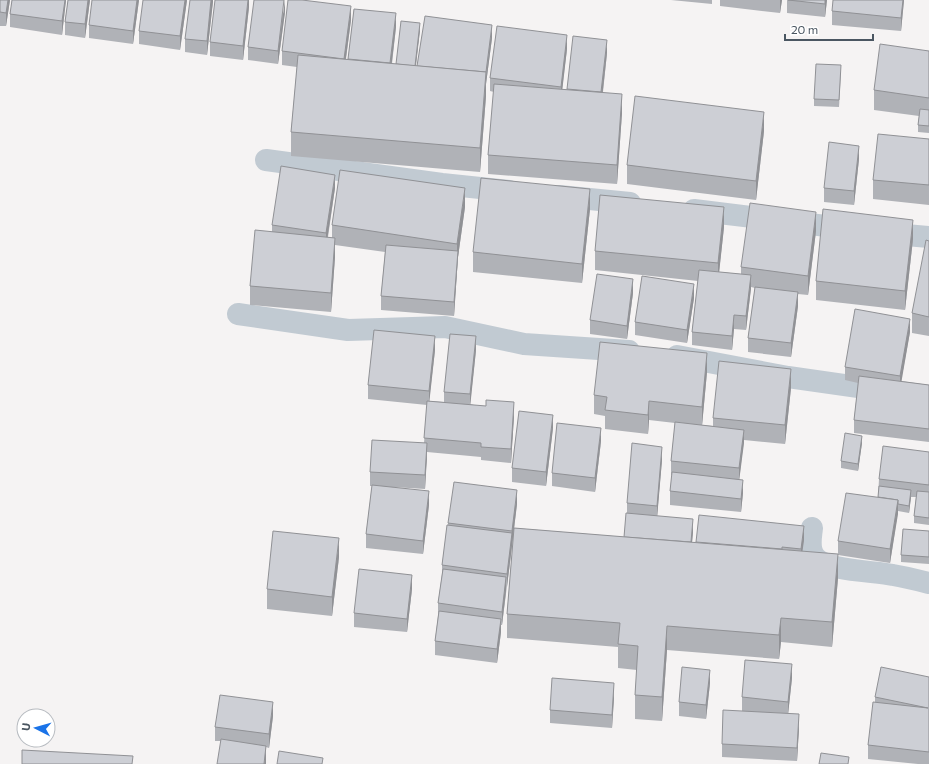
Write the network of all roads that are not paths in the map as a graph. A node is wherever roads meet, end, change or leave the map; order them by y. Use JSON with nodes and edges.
{"nodes":[{"id":1,"x":266,"y":160,"type":"dead end"},
{"id":2,"x":652,"y":206,"type":"edge"},
{"id":3,"x":674,"y":208,"type":"edge"},
{"id":4,"x":929,"y":237,"type":"edge"},
{"id":5,"x":238,"y":314,"type":"dead end"},
{"id":6,"x":929,"y":397,"type":"edge"},
{"id":7,"x":812,"y":528,"type":"dead end"},
{"id":8,"x":929,"y":583,"type":"edge"}],
"edges":[{"from":1,"to":2,"type":"street"},
{"from":3,"to":4,"type":"street"},
{"from":5,"to":6,"type":"street"},
{"from":7,"to":8,"type":"street"}]}
